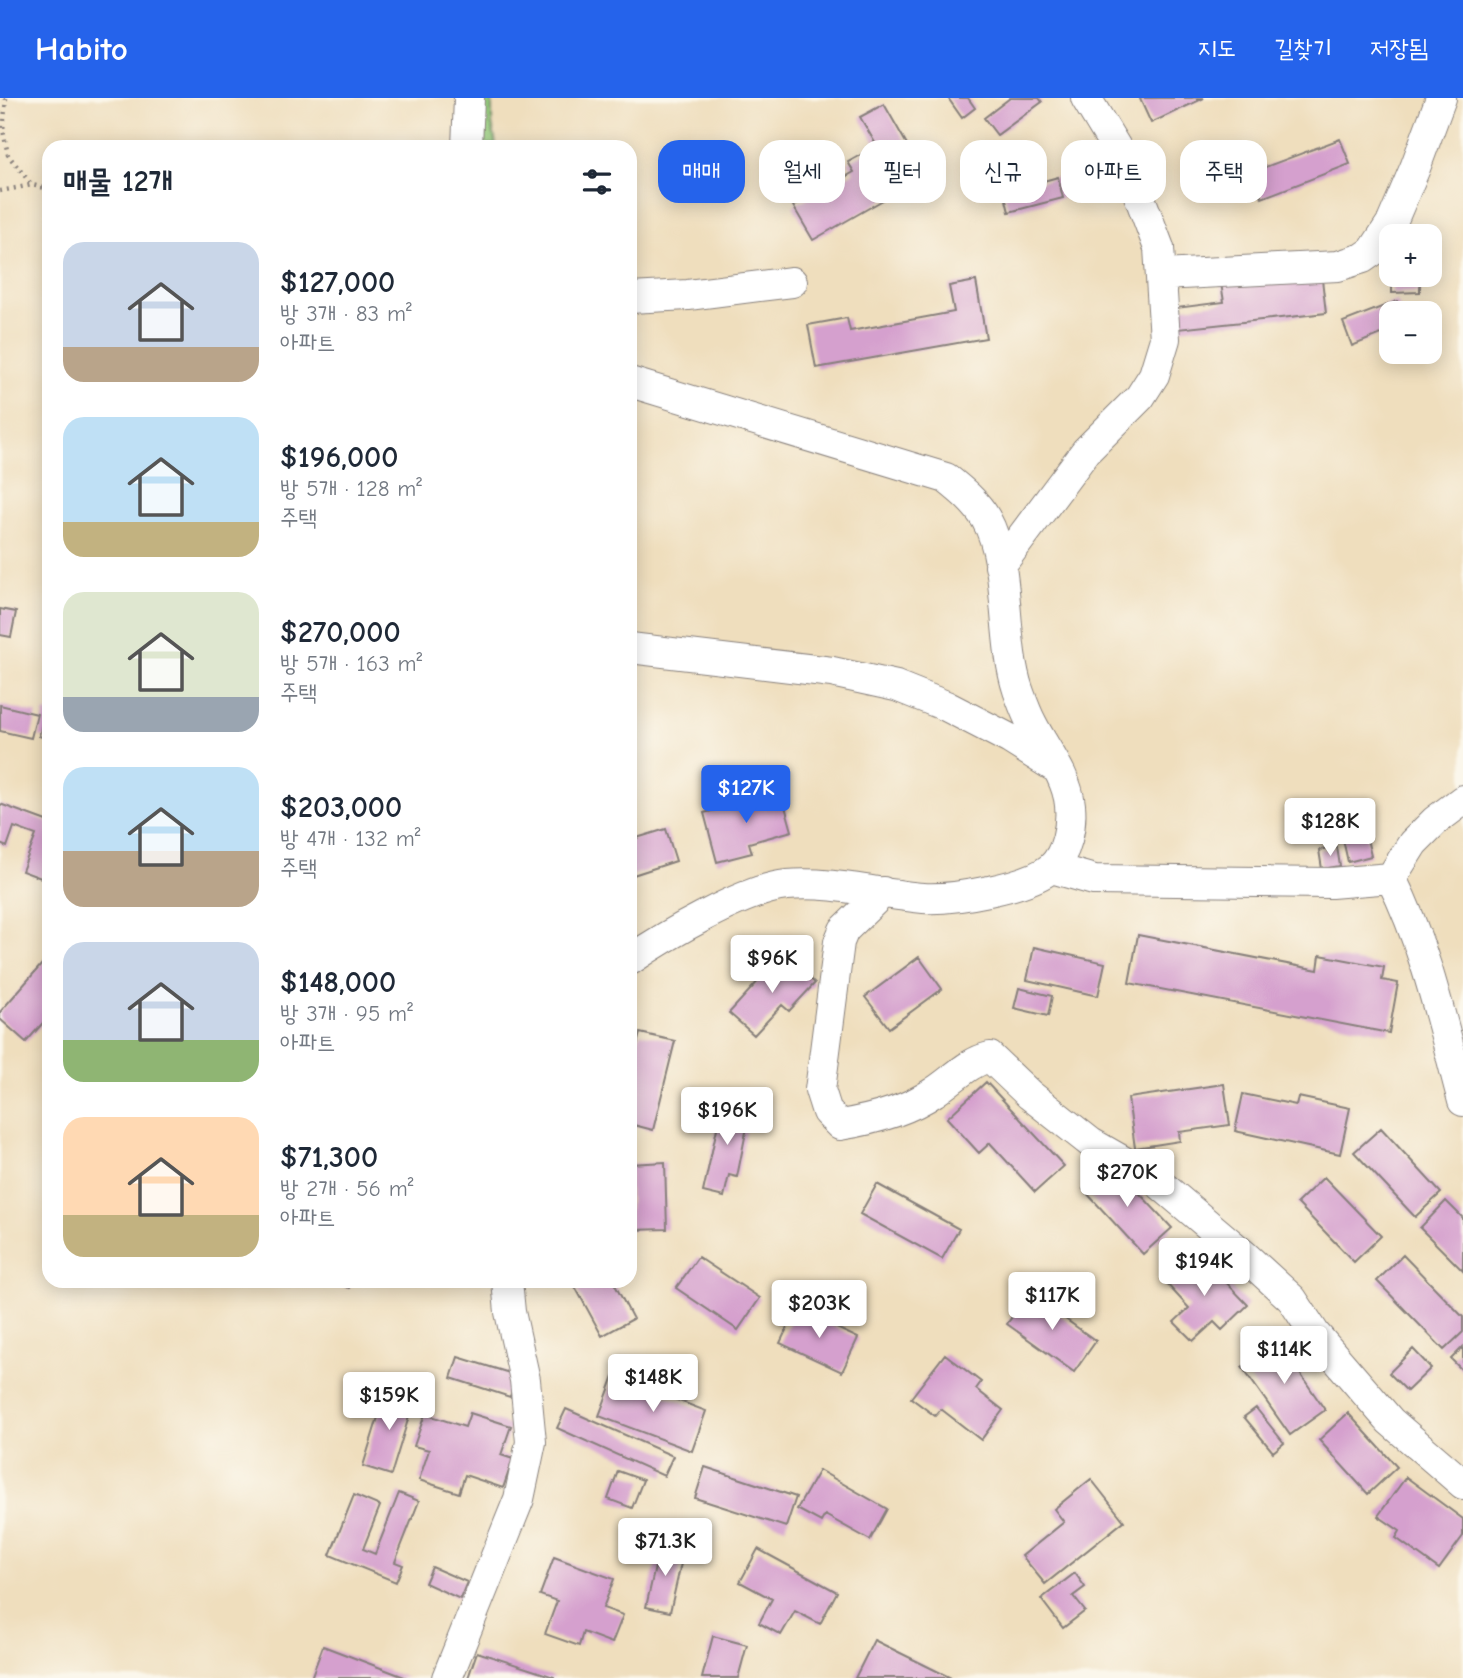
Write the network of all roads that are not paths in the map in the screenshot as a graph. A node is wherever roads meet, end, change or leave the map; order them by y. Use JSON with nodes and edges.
{"nodes":[{"id":1,"x":469,"y":98,"type":"edge"},
{"id":2,"x":1086,"y":98,"type":"edge"},
{"id":3,"x":1441,"y":98,"type":"edge"},
{"id":4,"x":467,"y":140,"type":"edge"},
{"id":5,"x":1162,"y":275,"type":"junction"},
{"id":6,"x":792,"y":282,"type":"dead end"},
{"id":7,"x":637,"y":298,"type":"edge"},
{"id":8,"x":637,"y":384,"type":"edge"},
{"id":9,"x":1000,"y":566,"type":"junction"},
{"id":10,"x":637,"y":649,"type":"edge"},
{"id":11,"x":1057,"y":768,"type":"junction"},
{"id":12,"x":1463,"y":800,"type":"edge"},
{"id":13,"x":1052,"y":867,"type":"junction"},
{"id":14,"x":1391,"y":878,"type":"junction"},
{"id":15,"x":883,"y":892,"type":"junction"},
{"id":16,"x":637,"y":956,"type":"edge"},
{"id":17,"x":1463,"y":1101,"type":"edge"},
{"id":18,"x":508,"y":1288,"type":"edge"},
{"id":19,"x":1463,"y":1484,"type":"edge"},
{"id":20,"x":447,"y":1678,"type":"edge"}],
"edges":[{"from":1,"to":4,"type":"street"},
{"from":2,"to":5,"type":"street"},
{"from":3,"to":5,"type":"street"},
{"from":5,"to":9,"type":"street"},
{"from":6,"to":7,"type":"street"},
{"from":8,"to":9,"type":"street"},
{"from":9,"to":11,"type":"street"},
{"from":10,"to":11,"type":"street"},
{"from":11,"to":13,"type":"street"},
{"from":12,"to":14,"type":"street"},
{"from":13,"to":14,"type":"street"},
{"from":13,"to":15,"type":"street"},
{"from":14,"to":17,"type":"street"},
{"from":15,"to":16,"type":"street"},
{"from":15,"to":19,"type":"street"},
{"from":18,"to":20,"type":"street"}]}
